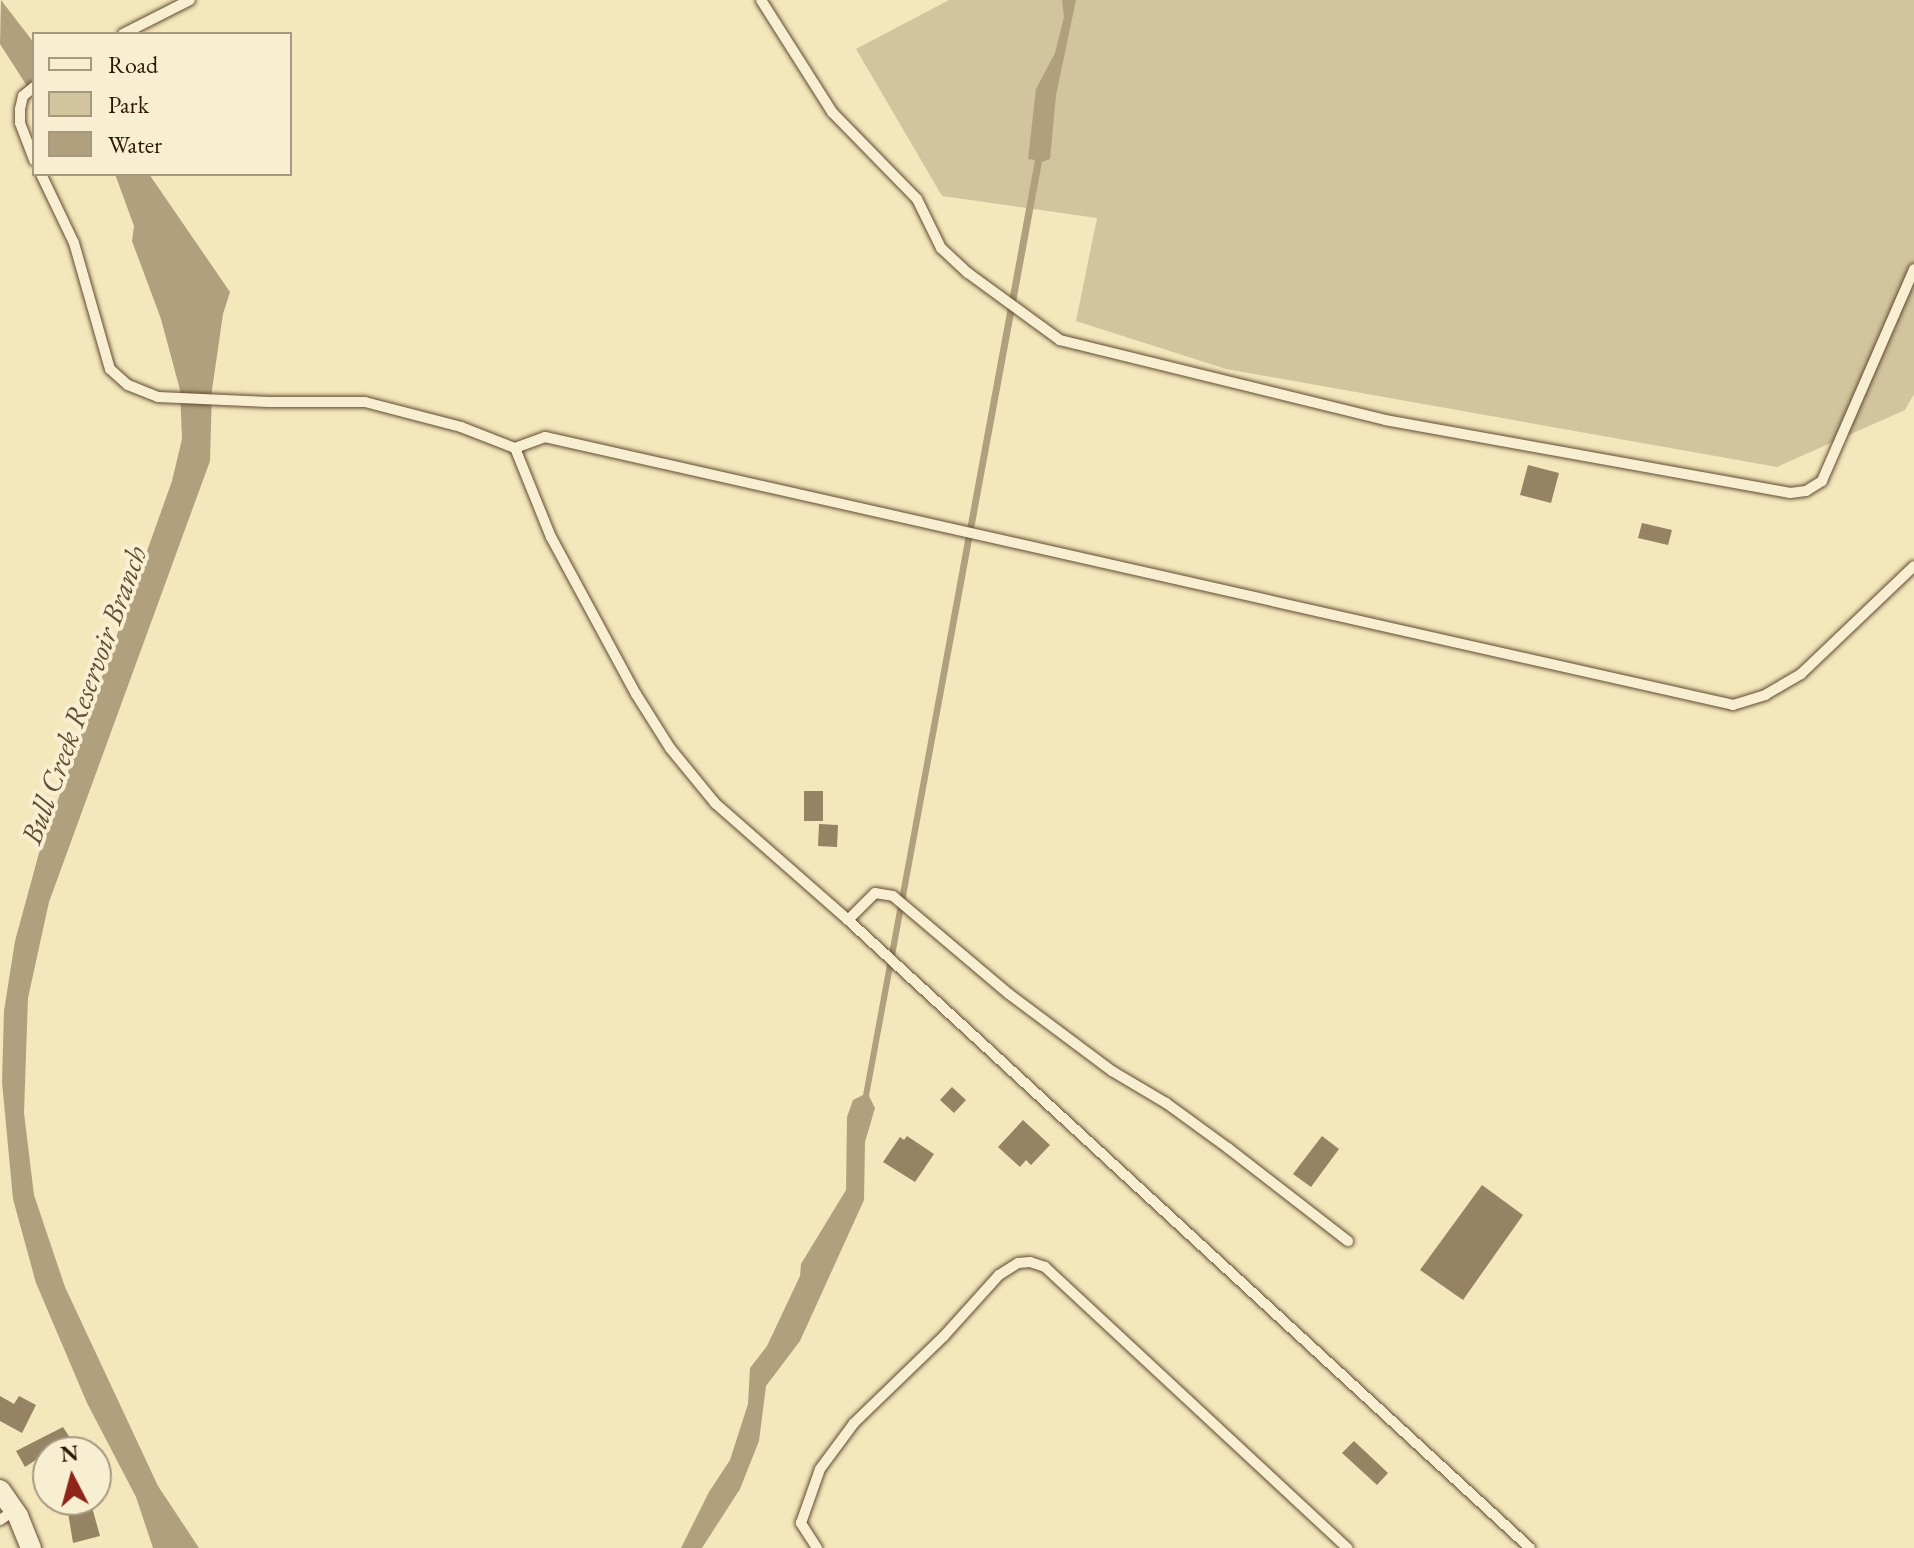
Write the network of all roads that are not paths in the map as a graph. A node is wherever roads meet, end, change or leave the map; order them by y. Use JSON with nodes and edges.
{"nodes":[{"id":1,"x":190,"y":0,"type":"edge"},
{"id":2,"x":761,"y":0,"type":"edge"},
{"id":3,"x":127,"y":32,"type":"edge"},
{"id":4,"x":32,"y":89,"type":"edge"},
{"id":5,"x":32,"y":155,"type":"edge"},
{"id":6,"x":42,"y":176,"type":"edge"},
{"id":7,"x":1914,"y":269,"type":"edge"},
{"id":8,"x":515,"y":448,"type":"junction"},
{"id":9,"x":1914,"y":566,"type":"edge"},
{"id":10,"x":848,"y":920,"type":"junction"},
{"id":11,"x":1348,"y":1241,"type":"dead end"},
{"id":12,"x":0,"y":1490,"type":"edge"},
{"id":13,"x":7,"y":1515,"type":"edge"},
{"id":14,"x":31,"y":1548,"type":"edge"},
{"id":15,"x":817,"y":1548,"type":"edge"},
{"id":16,"x":1347,"y":1548,"type":"edge"},
{"id":17,"x":1530,"y":1548,"type":"edge"}],
"edges":[{"from":1,"to":3,"type":"lane"},
{"from":2,"to":7,"type":"lane"},
{"from":4,"to":5,"type":"lane"},
{"from":6,"to":8,"type":"lane"},
{"from":8,"to":9,"type":"lane"},
{"from":8,"to":10,"type":"lane"},
{"from":10,"to":11,"type":"lane"},
{"from":10,"to":17,"type":"lane"},
{"from":12,"to":13,"type":"street"},
{"from":13,"to":14,"type":"street"},
{"from":15,"to":16,"type":"lane"}]}
